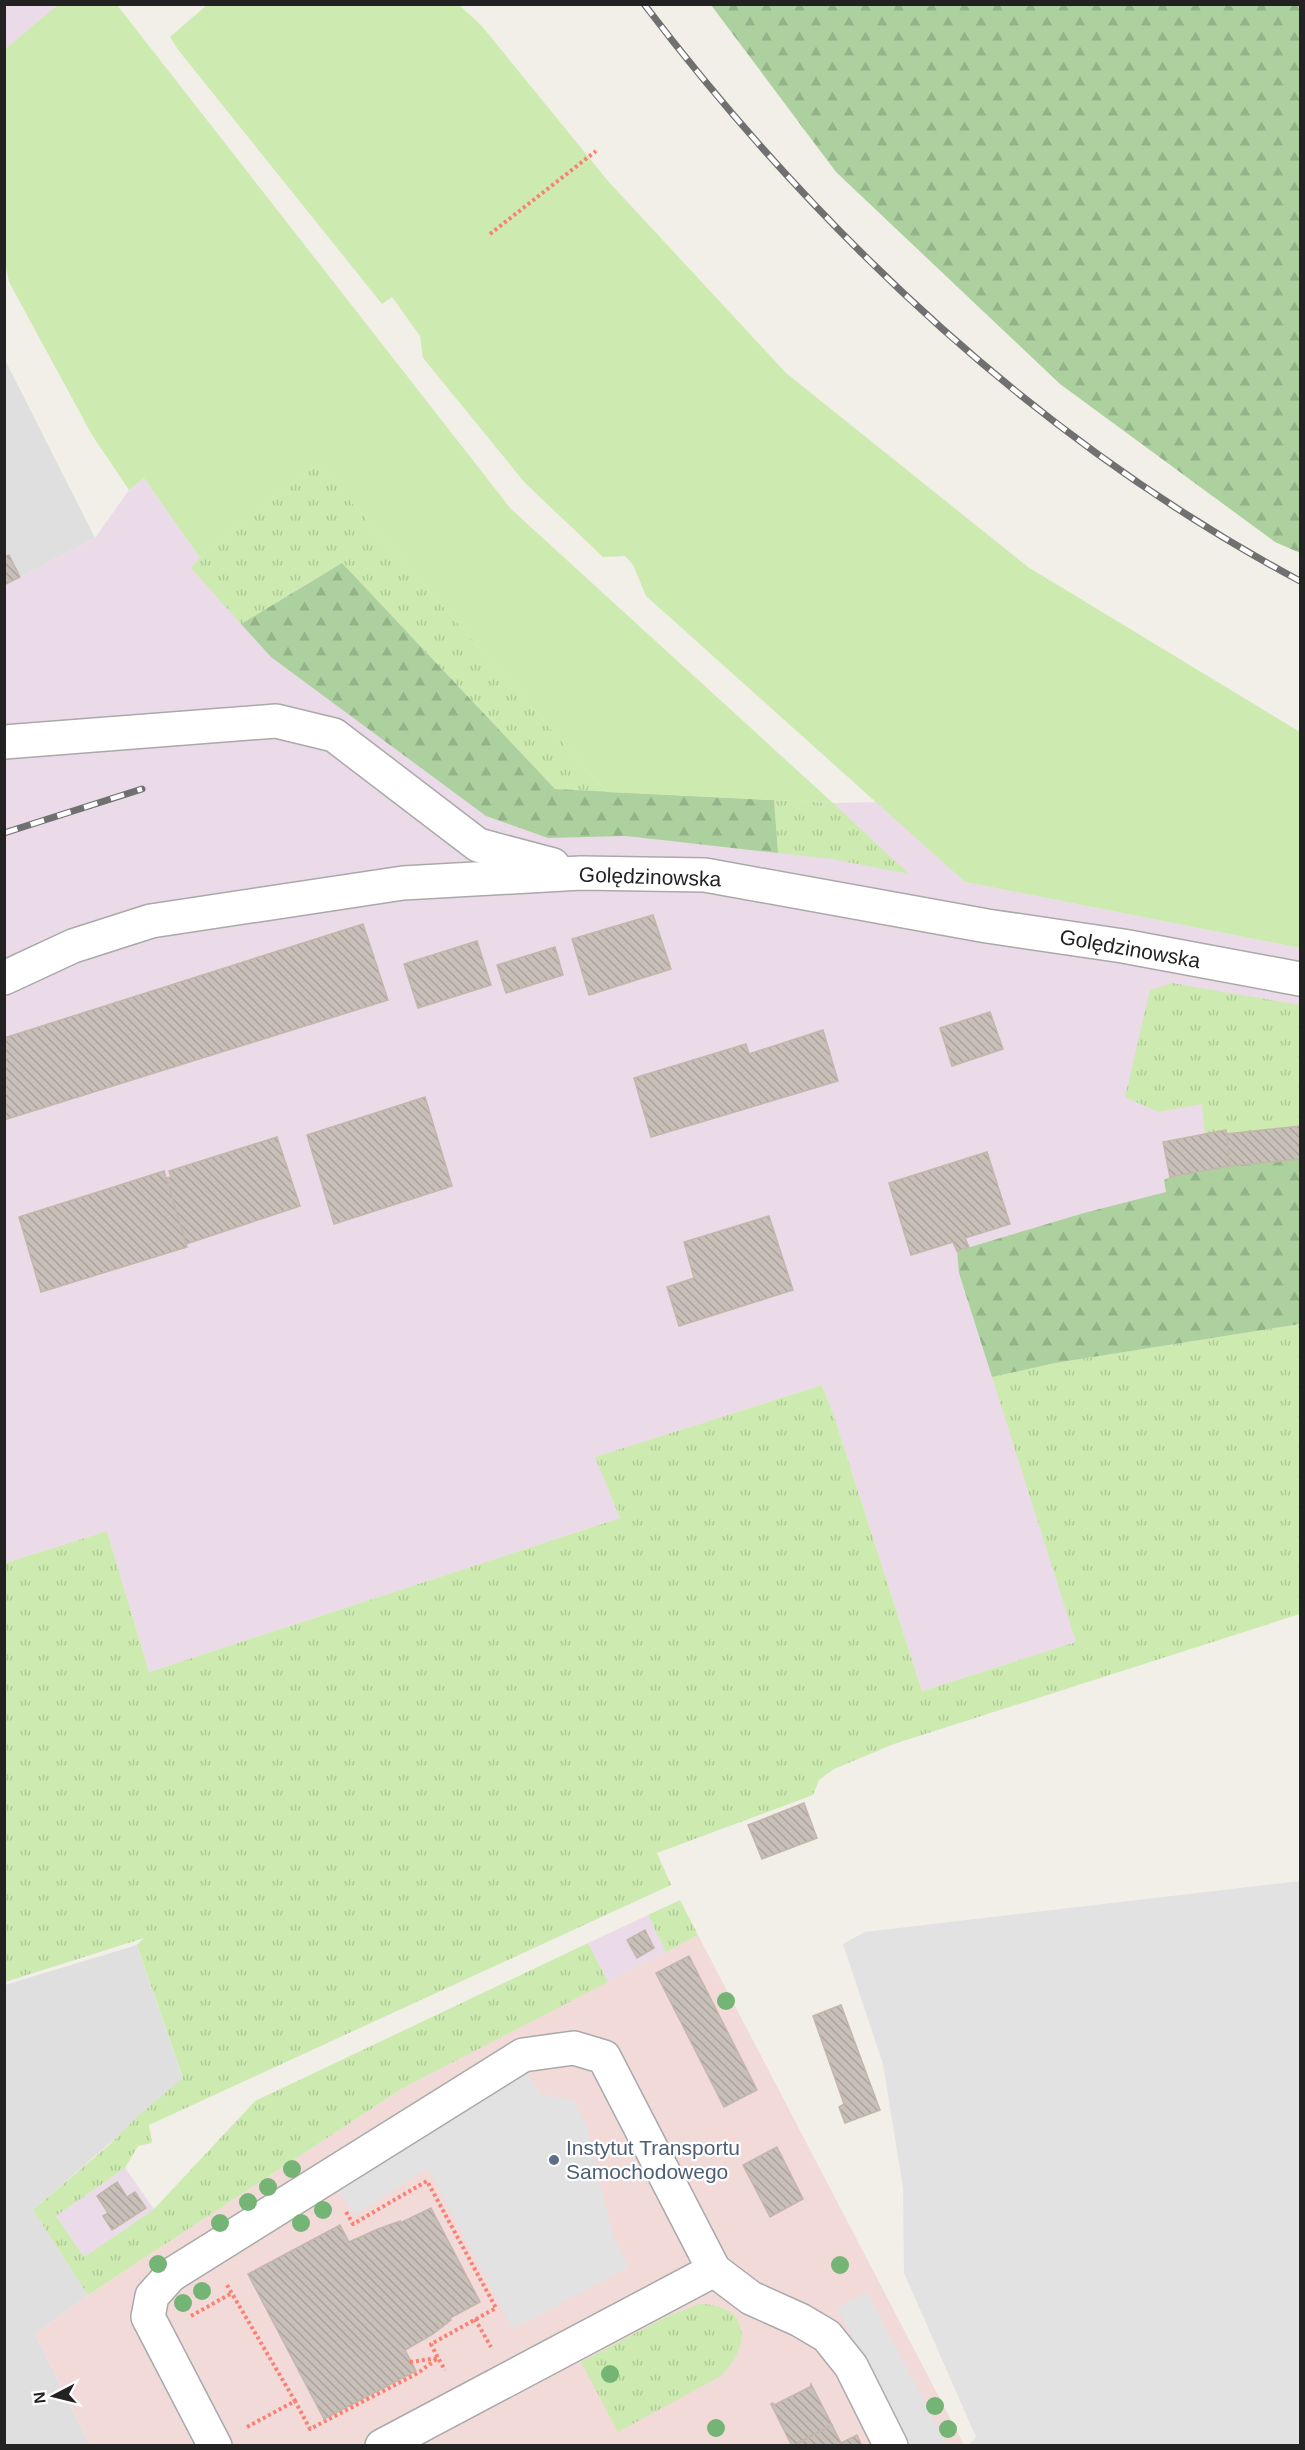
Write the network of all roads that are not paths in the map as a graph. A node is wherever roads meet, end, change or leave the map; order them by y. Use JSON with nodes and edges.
{"nodes":[{"id":1,"x":4,"y":742,"type":"edge"},
{"id":2,"x":581,"y":873,"type":"junction"},
{"id":3,"x":4,"y":978,"type":"edge"},
{"id":4,"x":1300,"y":979,"type":"edge"},
{"id":5,"x":714,"y":2270,"type":"junction"},
{"id":6,"x":215,"y":2445,"type":"edge"},
{"id":7,"x":382,"y":2445,"type":"edge"},
{"id":8,"x":891,"y":2445,"type":"edge"}],
"edges":[{"from":1,"to":2,"type":"lane"},
{"from":2,"to":3,"type":"lane","name":"Golędzinowska"},
{"from":2,"to":4,"type":"lane","name":"Golędzinowska"},
{"from":5,"to":6,"type":"lane"},
{"from":5,"to":7,"type":"lane"},
{"from":5,"to":8,"type":"lane"}]}
